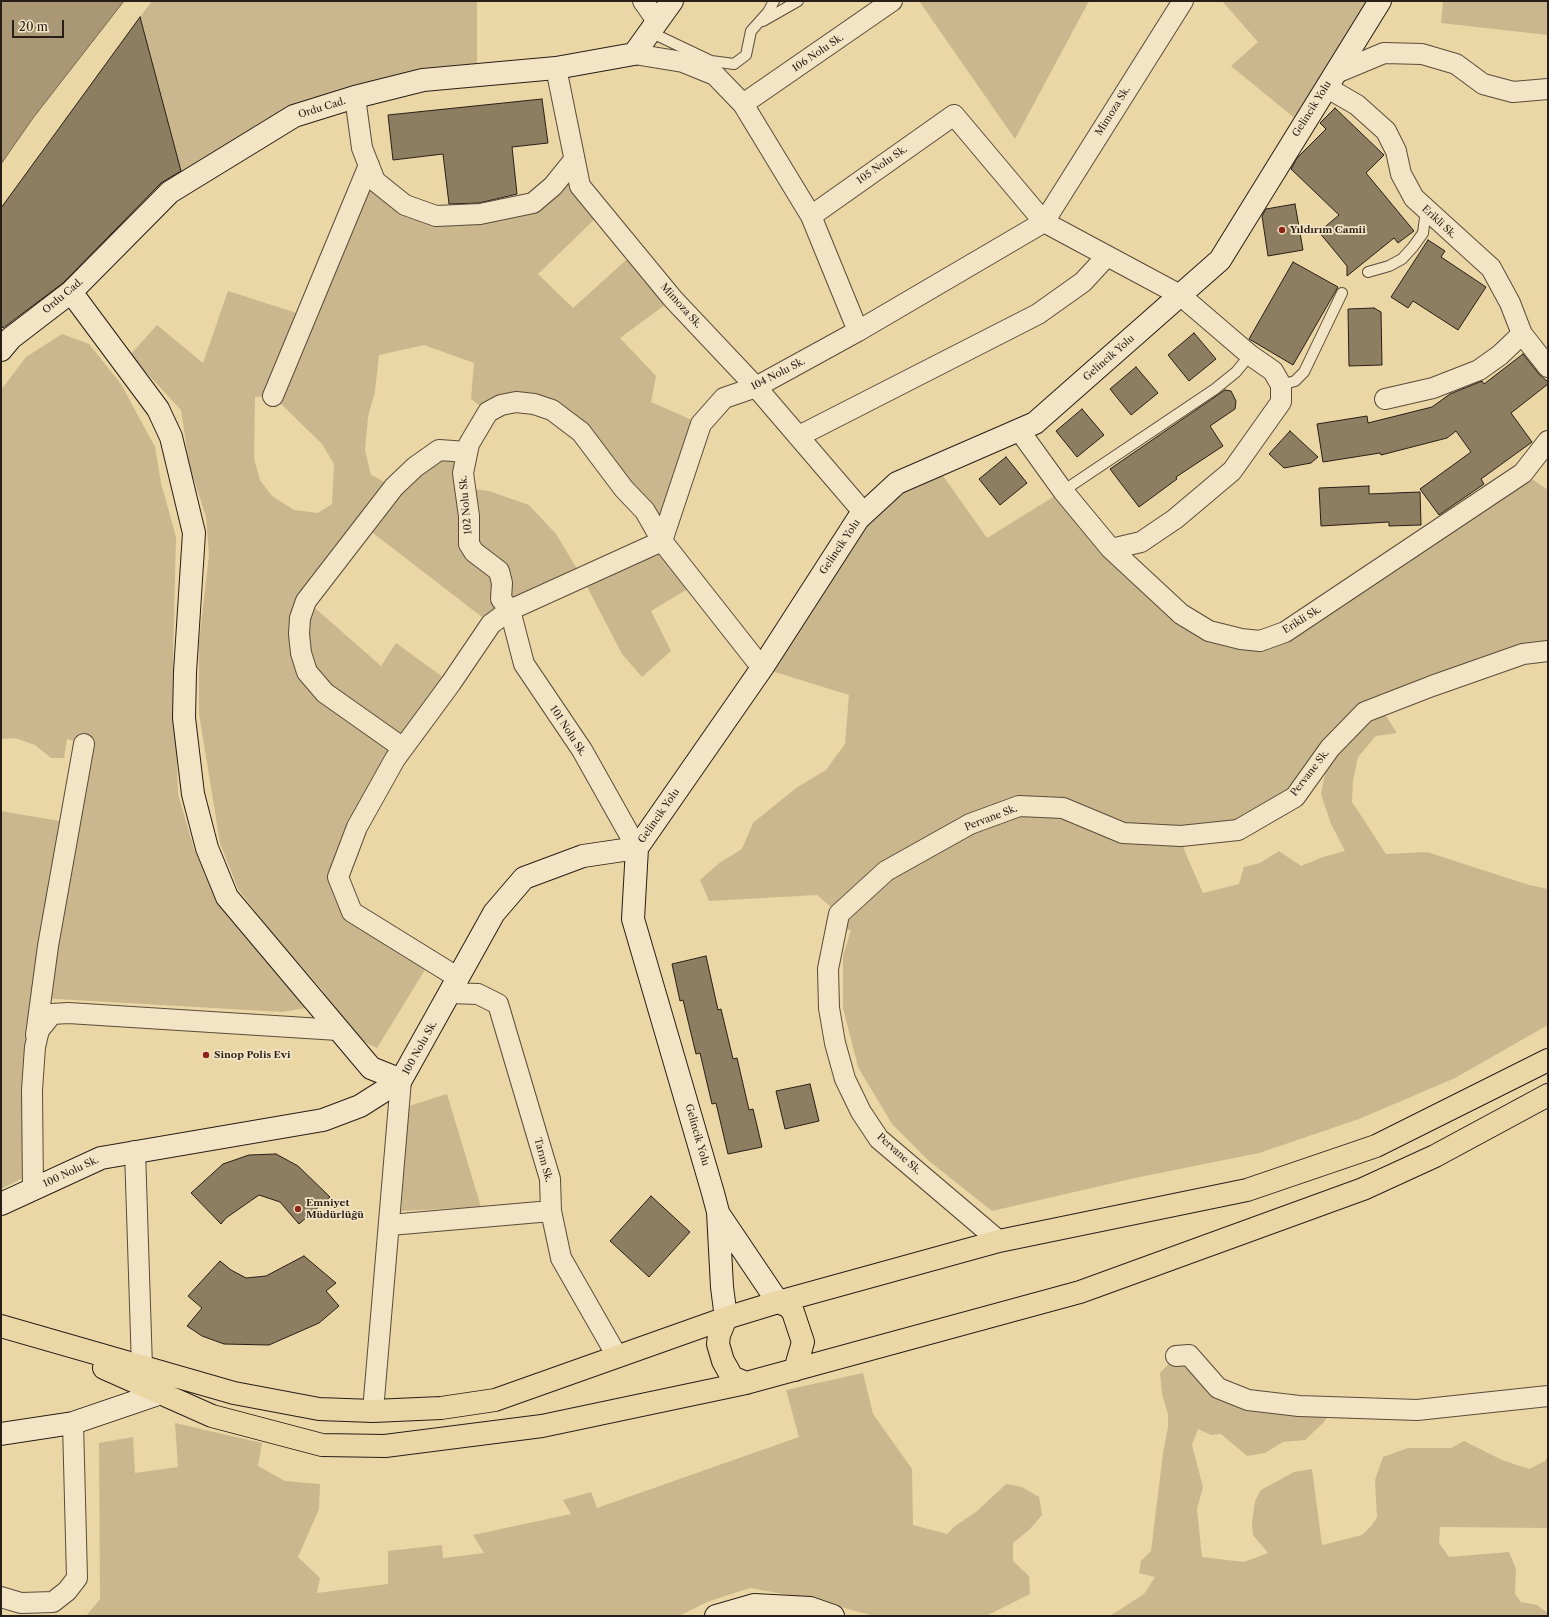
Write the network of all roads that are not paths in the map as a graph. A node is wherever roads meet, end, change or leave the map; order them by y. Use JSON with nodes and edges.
{"nodes":[{"id":1,"x":643,"y":1,"type":"edge"},
{"id":2,"x":672,"y":1,"type":"edge"},
{"id":3,"x":774,"y":1,"type":"edge"},
{"id":4,"x":798,"y":1,"type":"edge"},
{"id":5,"x":892,"y":1,"type":"edge"},
{"id":6,"x":1180,"y":2,"type":"edge"},
{"id":7,"x":1379,"y":6,"type":"edge"},
{"id":8,"x":756,"y":24,"type":"junction"},
{"id":9,"x":654,"y":27,"type":"junction"},
{"id":10,"x":634,"y":54,"type":"junction"},
{"id":11,"x":556,"y":68,"type":"junction"},
{"id":12,"x":1331,"y":80,"type":"junction"},
{"id":13,"x":1548,"y":89,"type":"edge"},
{"id":14,"x":1513,"y":92,"type":"junction"},
{"id":15,"x":355,"y":97,"type":"junction"},
{"id":16,"x":1548,"y":100,"type":"edge"},
{"id":17,"x":743,"y":104,"type":"junction"},
{"id":18,"x":574,"y":160,"type":"junction"},
{"id":19,"x":369,"y":165,"type":"junction"},
{"id":20,"x":1426,"y":210,"type":"junction"},
{"id":21,"x":811,"y":216,"type":"junction"},
{"id":22,"x":1044,"y":222,"type":"junction"},
{"id":23,"x":1107,"y":256,"type":"junction"},
{"id":24,"x":1368,"y":272,"type":"dead end"},
{"id":25,"x":72,"y":292,"type":"junction"},
{"id":26,"x":1342,"y":293,"type":"dead end"},
{"id":27,"x":1180,"y":295,"type":"junction"},
{"id":28,"x":858,"y":331,"type":"junction"},
{"id":29,"x":1522,"y":334,"type":"junction"},
{"id":30,"x":1,"y":350,"type":"edge"},
{"id":31,"x":1250,"y":355,"type":"junction"},
{"id":32,"x":1548,"y":367,"type":"edge"},
{"id":33,"x":1281,"y":385,"type":"junction"},
{"id":34,"x":756,"y":387,"type":"junction"},
{"id":35,"x":272,"y":396,"type":"dead end"},
{"id":36,"x":1385,"y":399,"type":"dead end"},
{"id":37,"x":1019,"y":430,"type":"junction"},
{"id":38,"x":799,"y":436,"type":"junction"},
{"id":39,"x":1548,"y":441,"type":"edge"},
{"id":40,"x":467,"y":452,"type":"junction"},
{"id":41,"x":1063,"y":491,"type":"junction"},
{"id":42,"x":864,"y":513,"type":"junction"},
{"id":43,"x":662,"y":540,"type":"junction"},
{"id":44,"x":1111,"y":549,"type":"junction"},
{"id":45,"x":510,"y":610,"type":"junction"},
{"id":46,"x":1548,"y":651,"type":"edge"},
{"id":47,"x":762,"y":668,"type":"junction"},
{"id":48,"x":84,"y":744,"type":"dead end"},
{"id":49,"x":403,"y":748,"type":"junction"},
{"id":50,"x":637,"y":848,"type":"junction"},
{"id":51,"x":453,"y":985,"type":"junction"},
{"id":52,"x":338,"y":1030,"type":"junction"},
{"id":53,"x":34,"y":1047,"type":"junction"},
{"id":54,"x":1548,"y":1060,"type":"edge"},
{"id":55,"x":402,"y":1080,"type":"junction"},
{"id":56,"x":1548,"y":1095,"type":"edge"},
{"id":57,"x":136,"y":1151,"type":"junction"},
{"id":58,"x":33,"y":1190,"type":"junction"},
{"id":59,"x":1,"y":1204,"type":"edge"},
{"id":60,"x":551,"y":1211,"type":"junction"},
{"id":61,"x":718,"y":1212,"type":"junction"},
{"id":62,"x":390,"y":1225,"type":"junction"},
{"id":63,"x":999,"y":1241,"type":"junction"},
{"id":64,"x":778,"y":1302,"type":"junction"},
{"id":65,"x":726,"y":1318,"type":"junction"},
{"id":66,"x":1,"y":1326,"type":"edge"},
{"id":67,"x":28,"y":1334,"type":"junction"},
{"id":68,"x":617,"y":1356,"type":"junction"},
{"id":69,"x":1176,"y":1356,"type":"dead end"},
{"id":70,"x":142,"y":1367,"type":"junction"},
{"id":71,"x":795,"y":1370,"type":"junction"},
{"id":72,"x":746,"y":1383,"type":"junction"},
{"id":73,"x":161,"y":1393,"type":"junction"},
{"id":74,"x":1548,"y":1396,"type":"edge"},
{"id":75,"x":373,"y":1411,"type":"junction"},
{"id":76,"x":73,"y":1423,"type":"junction"},
{"id":77,"x":1,"y":1434,"type":"edge"},
{"id":78,"x":1,"y":1597,"type":"edge"},
{"id":79,"x":716,"y":1616,"type":"edge"},
{"id":80,"x":833,"y":1616,"type":"edge"}],
"edges":[{"from":1,"to":9,"type":"street"},
{"from":2,"to":9,"type":"main road"},
{"from":3,"to":8,"type":"lane"},
{"from":4,"to":8,"type":"lane"},
{"from":5,"to":17,"type":"street","name":"106 Nolu Sk."},
{"from":6,"to":22,"type":"street","name":"Mimoza Sk."},
{"from":7,"to":12,"type":"main road","name":"Gelincik Yolu"},
{"from":8,"to":9,"type":"lane"},
{"from":9,"to":10,"type":"main road"},
{"from":10,"to":11,"type":"main road","name":"Ordu Cad."},
{"from":10,"to":17,"type":"street"},
{"from":11,"to":15,"type":"main road","name":"Ordu Cad."},
{"from":11,"to":18,"type":"street","name":"Mimoza Sk."},
{"from":12,"to":14,"type":"street"},
{"from":12,"to":20,"type":"street","name":"Erikli Sk."},
{"from":12,"to":27,"type":"main road","name":"Gelincik Yolu"},
{"from":13,"to":14,"type":"street"},
{"from":14,"to":16,"type":"street"},
{"from":15,"to":19,"type":"street"},
{"from":15,"to":25,"type":"main road","name":"Ordu Cad."},
{"from":17,"to":21,"type":"street"},
{"from":18,"to":19,"type":"street"},
{"from":18,"to":34,"type":"street","name":"Mimoza Sk."},
{"from":19,"to":35,"type":"street"},
{"from":20,"to":24,"type":"lane"},
{"from":20,"to":29,"type":"street","name":"Erikli Sk."},
{"from":21,"to":22,"type":"street","name":"105 Nolu Sk."},
{"from":21,"to":28,"type":"street"},
{"from":22,"to":23,"type":"street"},
{"from":22,"to":28,"type":"street","name":"104 Nolu Sk."},
{"from":23,"to":27,"type":"street"},
{"from":23,"to":38,"type":"street"},
{"from":25,"to":30,"type":"main road","name":"Ordu Cad."},
{"from":25,"to":52,"type":"main road"},
{"from":26,"to":33,"type":"lane"},
{"from":27,"to":31,"type":"street"},
{"from":27,"to":37,"type":"main road","name":"Gelincik Yolu"},
{"from":28,"to":34,"type":"street","name":"104 Nolu Sk."},
{"from":29,"to":32,"type":"street","name":"Erikli Sk."},
{"from":29,"to":36,"type":"street"},
{"from":31,"to":33,"type":"street"},
{"from":31,"to":41,"type":"lane"},
{"from":33,"to":44,"type":"street"},
{"from":34,"to":38,"type":"street","name":"Mimoza Sk."},
{"from":34,"to":43,"type":"street","name":"104 Nolu Sk."},
{"from":37,"to":41,"type":"street","name":"Erikli Sk."},
{"from":37,"to":42,"type":"main road","name":"Gelincik Yolu"},
{"from":38,"to":42,"type":"street","name":"Mimoza Sk."},
{"from":39,"to":44,"type":"street","name":"Erikli Sk."},
{"from":40,"to":43,"type":"street","name":"102 Nolu Sk."},
{"from":40,"to":45,"type":"street","name":"102 Nolu Sk."},
{"from":40,"to":49,"type":"street"},
{"from":41,"to":44,"type":"street","name":"Erikli Sk."},
{"from":42,"to":47,"type":"main road","name":"Gelincik Yolu"},
{"from":43,"to":45,"type":"street"},
{"from":43,"to":47,"type":"street"},
{"from":45,"to":49,"type":"street"},
{"from":45,"to":50,"type":"street","name":"101 Nolu Sk."},
{"from":46,"to":63,"type":"street","name":"Pervane Sk."},
{"from":47,"to":50,"type":"main road","name":"Gelincik Yolu"},
{"from":48,"to":53,"type":"street"},
{"from":49,"to":51,"type":"street"},
{"from":50,"to":51,"type":"main road","name":"100 Nolu Sk."},
{"from":50,"to":61,"type":"main road","name":"Gelincik Yolu"},
{"from":51,"to":55,"type":"main road","name":"100 Nolu Sk."},
{"from":51,"to":60,"type":"street","name":"Tarım Sk."},
{"from":52,"to":53,"type":"street"},
{"from":52,"to":55,"type":"main road"},
{"from":53,"to":58,"type":"street"},
{"from":54,"to":63,"type":"highway"},
{"from":55,"to":57,"type":"main road","name":"100 Nolu Sk."},
{"from":55,"to":62,"type":"street"},
{"from":56,"to":71,"type":"highway"},
{"from":57,"to":58,"type":"main road","name":"100 Nolu Sk."},
{"from":57,"to":70,"type":"street"},
{"from":58,"to":59,"type":"main road","name":"100 Nolu Sk."},
{"from":60,"to":62,"type":"street"},
{"from":60,"to":68,"type":"street","name":"Tarım Sk."},
{"from":61,"to":64,"type":"main road"},
{"from":61,"to":65,"type":"main road"},
{"from":62,"to":75,"type":"street"},
{"from":63,"to":64,"type":"highway"},
{"from":64,"to":65,"type":"highway"},
{"from":64,"to":71,"type":"highway"},
{"from":65,"to":68,"type":"highway"},
{"from":65,"to":72,"type":"highway"},
{"from":66,"to":67,"type":"highway"},
{"from":67,"to":70,"type":"highway"},
{"from":67,"to":73,"type":"highway"},
{"from":68,"to":75,"type":"highway"},
{"from":69,"to":74,"type":"street"},
{"from":70,"to":75,"type":"highway"},
{"from":71,"to":72,"type":"highway"},
{"from":72,"to":73,"type":"highway"},
{"from":73,"to":76,"type":"main road"},
{"from":76,"to":77,"type":"main road"},
{"from":76,"to":78,"type":"street"},
{"from":79,"to":80,"type":"main road"}]}
